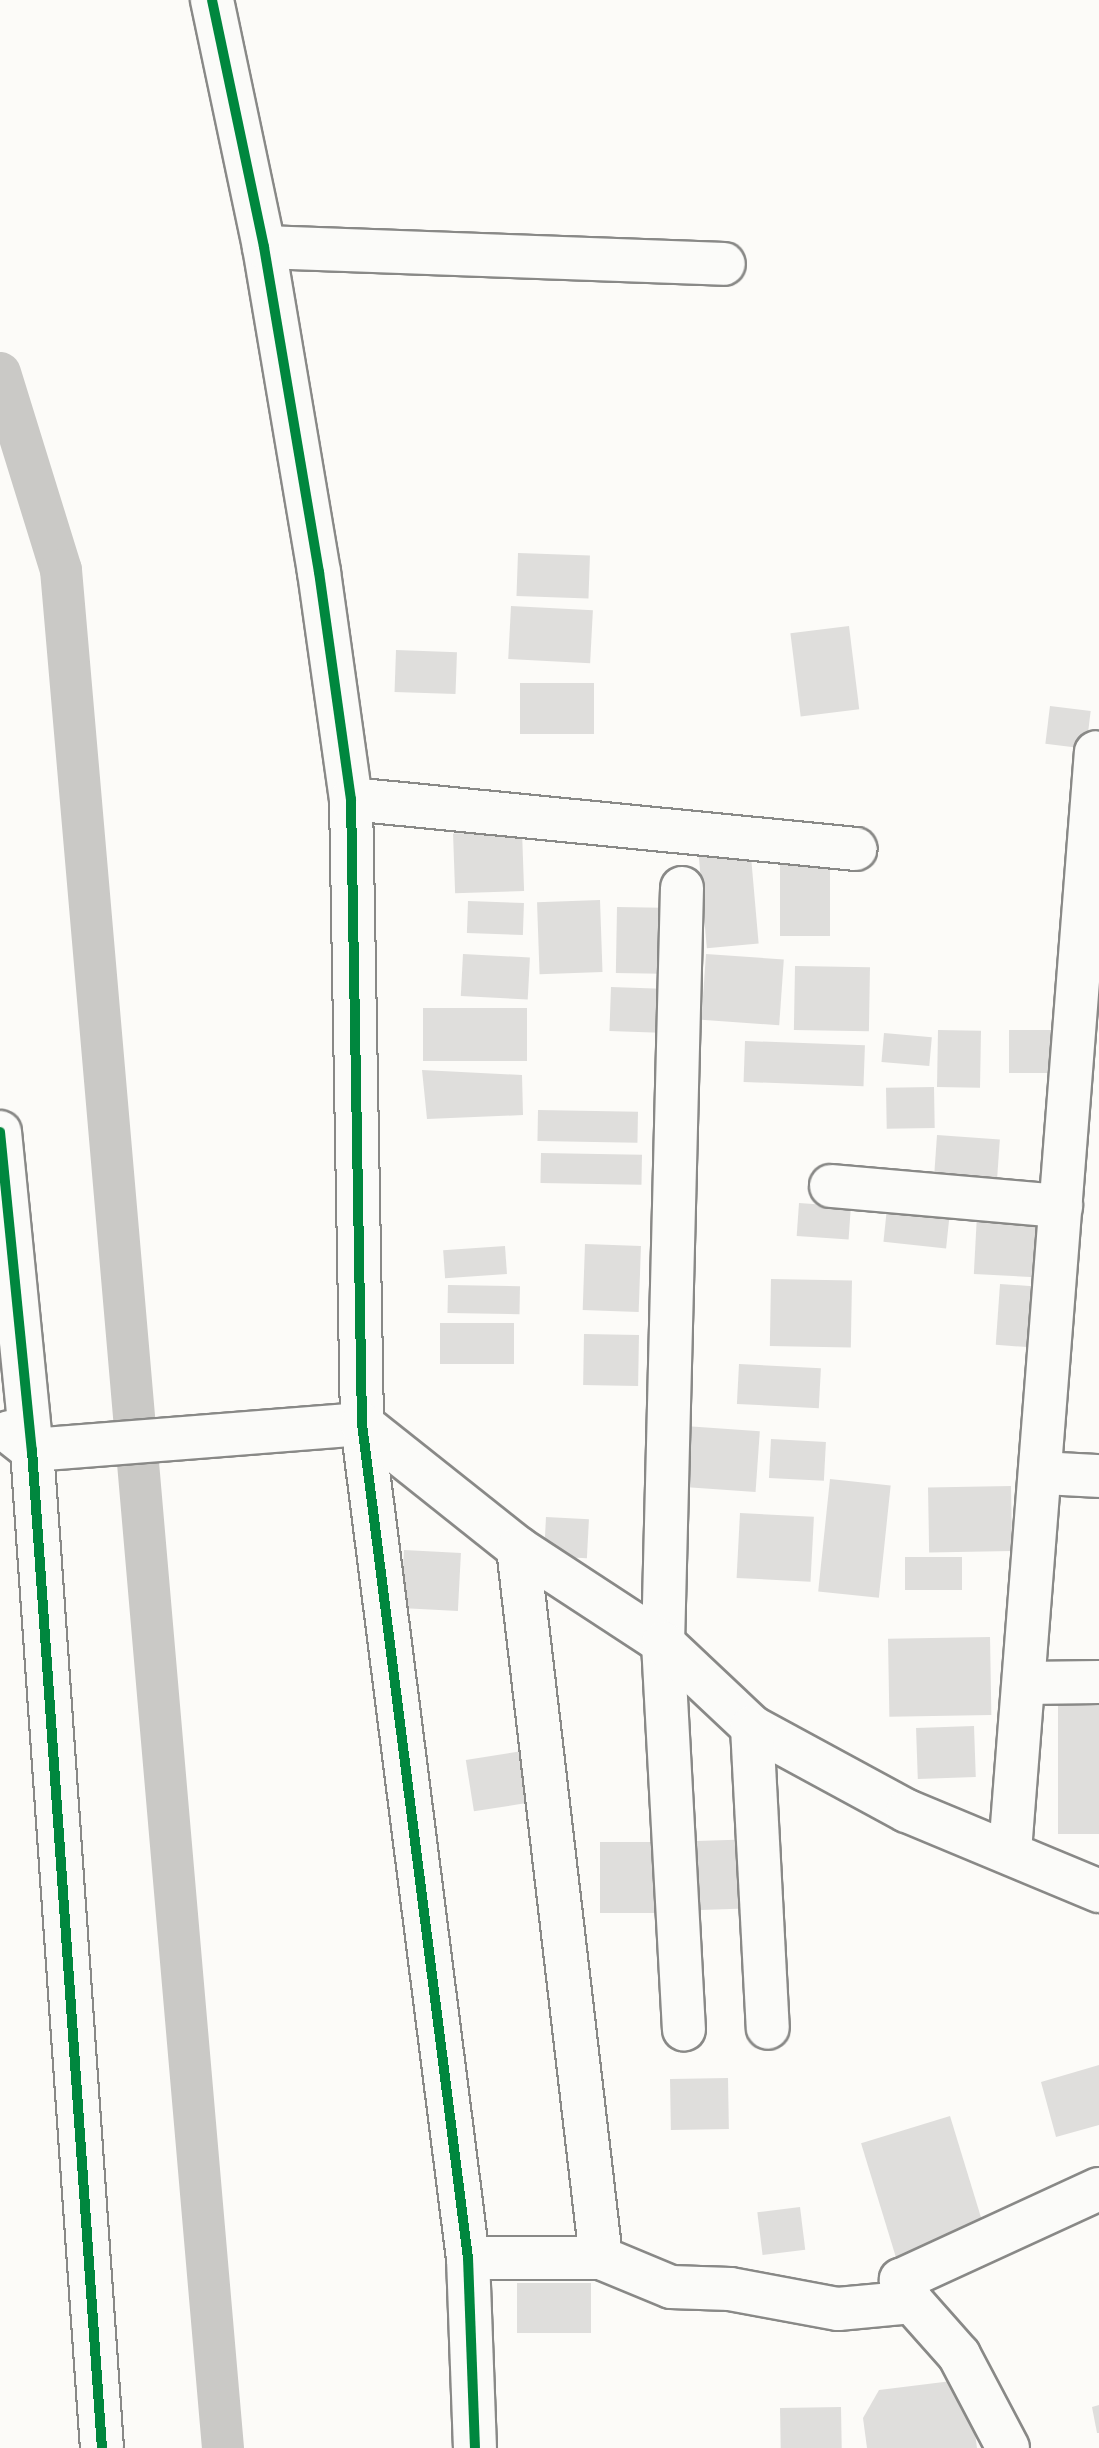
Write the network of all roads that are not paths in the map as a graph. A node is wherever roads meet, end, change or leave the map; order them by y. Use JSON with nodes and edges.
{"nodes":[{"id":1,"x":212,"y":0,"type":"edge"},
{"id":2,"x":264,"y":246,"type":"junction"},
{"id":3,"x":724,"y":264,"type":"dead end"},
{"id":4,"x":1096,"y":752,"type":"edge"},
{"id":5,"x":352,"y":799,"type":"junction"},
{"id":6,"x":856,"y":848,"type":"dead end"},
{"id":7,"x":682,"y":888,"type":"dead end"},
{"id":8,"x":0,"y":1132,"type":"edge"},
{"id":9,"x":831,"y":1186,"type":"dead end"},
{"id":10,"x":1062,"y":1206,"type":"junction"},
{"id":11,"x":362,"y":1424,"type":"junction"},
{"id":12,"x":16,"y":1437,"type":"edge"},
{"id":13,"x":1041,"y":1474,"type":"junction"},
{"id":14,"x":1099,"y":1476,"type":"edge"},
{"id":15,"x":518,"y":1548,"type":"junction"},
{"id":16,"x":663,"y":1643,"type":"junction"},
{"id":17,"x":1099,"y":1682,"type":"edge"},
{"id":18,"x":1025,"y":1683,"type":"junction"},
{"id":19,"x":752,"y":1728,"type":"junction"},
{"id":20,"x":1010,"y":1852,"type":"junction"},
{"id":21,"x":1099,"y":1855,"type":"edge"},
{"id":22,"x":1055,"y":1869,"type":"junction"},
{"id":23,"x":1099,"y":1890,"type":"edge"},
{"id":24,"x":768,"y":2028,"type":"dead end"},
{"id":25,"x":684,"y":2029,"type":"dead end"},
{"id":26,"x":1099,"y":2189,"type":"edge"},
{"id":27,"x":468,"y":2258,"type":"junction"},
{"id":28,"x":601,"y":2258,"type":"junction"},
{"id":29,"x":912,"y":2302,"type":"junction"},
{"id":30,"x":102,"y":2448,"type":"edge"},
{"id":31,"x":475,"y":2448,"type":"edge"},
{"id":32,"x":1008,"y":2448,"type":"edge"}],
"edges":[{"from":1,"to":2,"type":"street"},
{"from":2,"to":3,"type":"street"},
{"from":2,"to":5,"type":"street"},
{"from":4,"to":10,"type":"street"},
{"from":5,"to":6,"type":"street"},
{"from":5,"to":11,"type":"street"},
{"from":7,"to":16,"type":"street"},
{"from":8,"to":12,"type":"street"},
{"from":9,"to":10,"type":"street"},
{"from":10,"to":13,"type":"street"},
{"from":11,"to":12,"type":"street"},
{"from":11,"to":15,"type":"street"},
{"from":11,"to":27,"type":"street"},
{"from":12,"to":30,"type":"street"},
{"from":13,"to":14,"type":"street"},
{"from":13,"to":18,"type":"street"},
{"from":15,"to":16,"type":"street"},
{"from":15,"to":28,"type":"street"},
{"from":16,"to":19,"type":"street"},
{"from":16,"to":25,"type":"street"},
{"from":17,"to":18,"type":"street"},
{"from":18,"to":20,"type":"street"},
{"from":19,"to":20,"type":"street"},
{"from":19,"to":24,"type":"street"},
{"from":20,"to":22,"type":"street"},
{"from":21,"to":22,"type":"street"},
{"from":22,"to":23,"type":"street"},
{"from":26,"to":29,"type":"street"},
{"from":27,"to":28,"type":"street"},
{"from":27,"to":31,"type":"street"},
{"from":28,"to":29,"type":"street"},
{"from":29,"to":32,"type":"street"}]}
